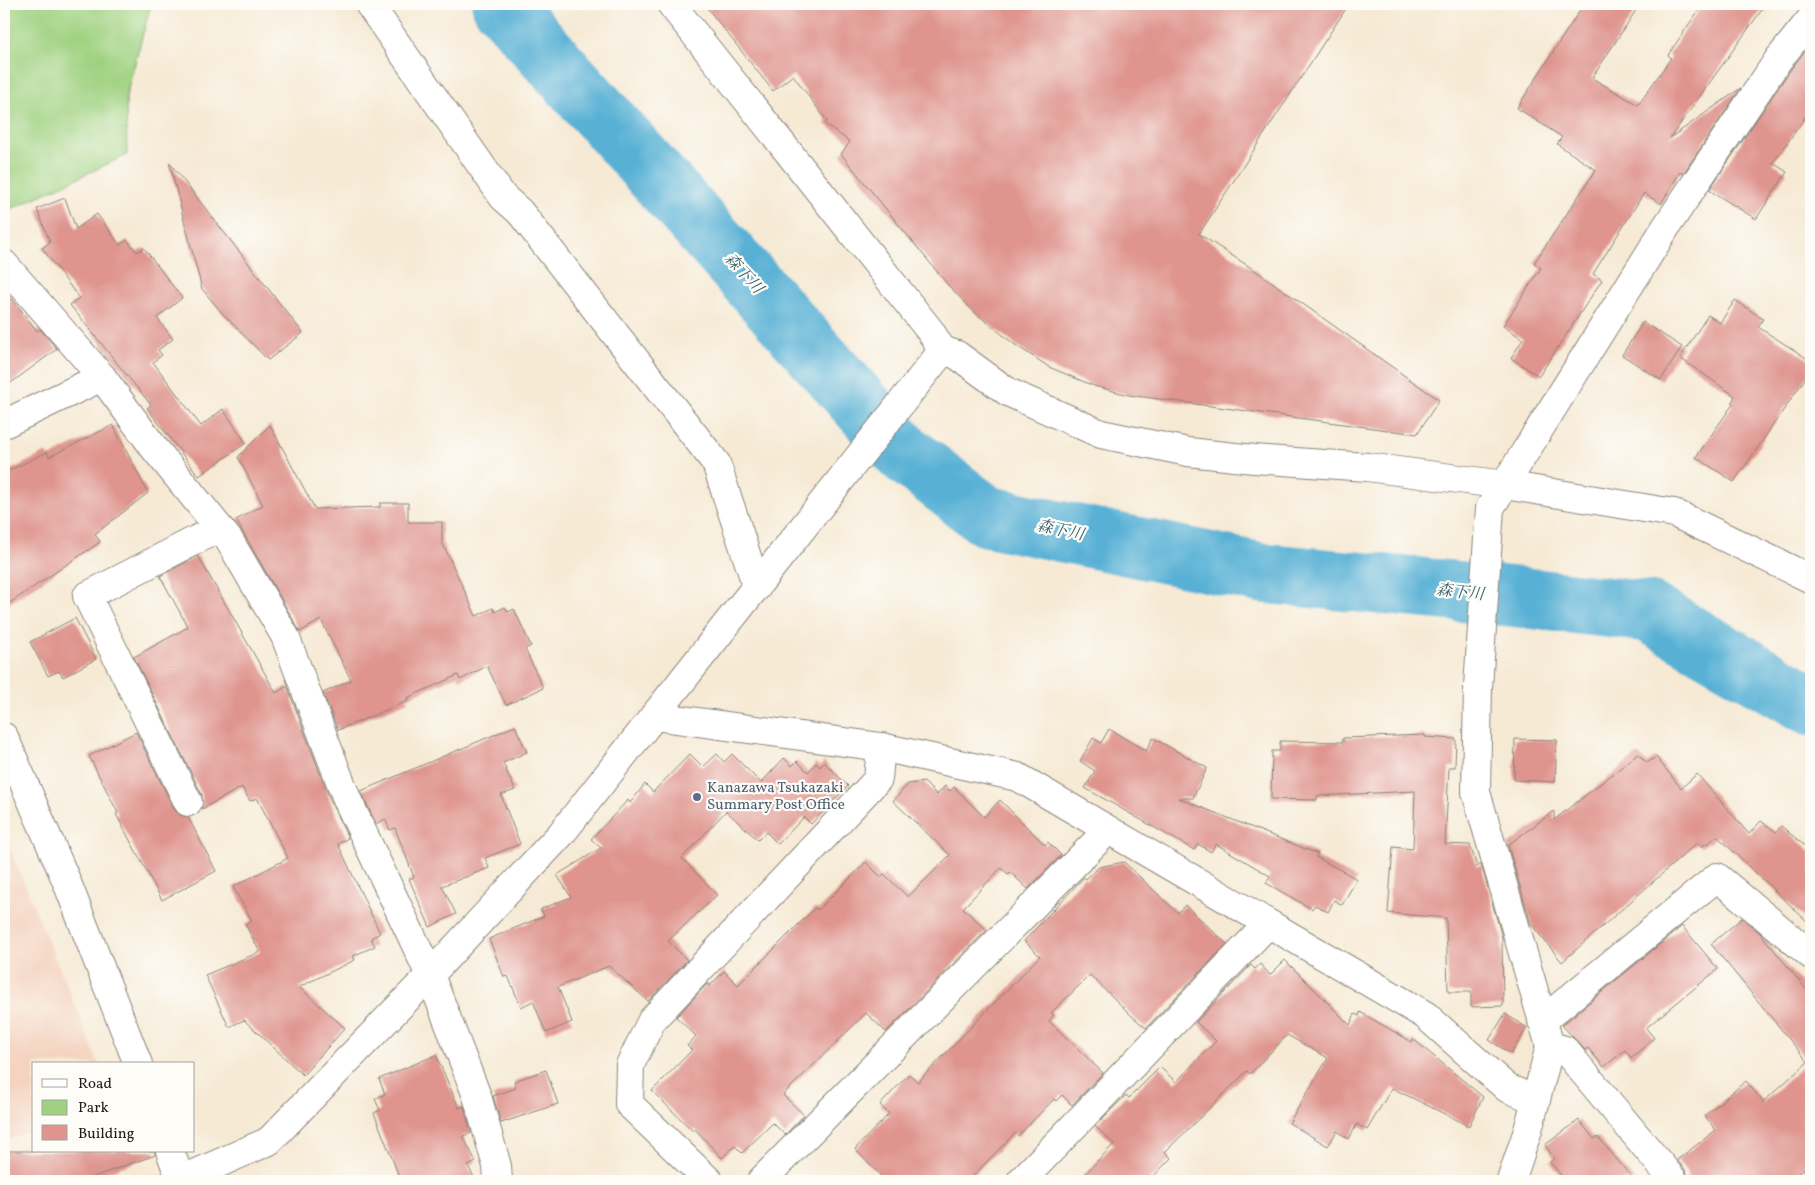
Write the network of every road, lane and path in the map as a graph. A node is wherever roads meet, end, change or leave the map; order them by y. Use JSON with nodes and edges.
{"nodes":[{"id":1,"x":368,"y":4,"type":"edge"},
{"id":2,"x":671,"y":4,"type":"edge"},
{"id":3,"x":1811,"y":19,"type":"edge"},
{"id":4,"x":4,"y":264,"type":"edge"},
{"id":5,"x":939,"y":355,"type":"junction"},
{"id":6,"x":102,"y":377,"type":"junction"},
{"id":7,"x":4,"y":424,"type":"edge"},
{"id":8,"x":1506,"y":485,"type":"junction"},
{"id":9,"x":219,"y":528,"type":"junction"},
{"id":10,"x":1811,"y":579,"type":"edge"},
{"id":11,"x":757,"y":587,"type":"junction"},
{"id":12,"x":654,"y":716,"type":"junction"},
{"id":13,"x":4,"y":737,"type":"edge"},
{"id":14,"x":880,"y":747,"type":"junction"},
{"id":15,"x":188,"y":802,"type":"dead end"},
{"id":16,"x":1108,"y":830,"type":"junction"},
{"id":17,"x":1268,"y":924,"type":"junction"},
{"id":18,"x":1811,"y":955,"type":"edge"},
{"id":19,"x":430,"y":975,"type":"junction"},
{"id":20,"x":1546,"y":1033,"type":"junction"},
{"id":21,"x":137,"y":1062,"type":"edge"},
{"id":22,"x":1536,"y":1100,"type":"junction"},
{"id":23,"x":170,"y":1152,"type":"edge"},
{"id":24,"x":180,"y":1181,"type":"edge"},
{"id":25,"x":498,"y":1181,"type":"edge"},
{"id":26,"x":709,"y":1181,"type":"edge"},
{"id":27,"x":761,"y":1181,"type":"edge"},
{"id":28,"x":1021,"y":1181,"type":"edge"},
{"id":29,"x":1512,"y":1181,"type":"edge"},
{"id":30,"x":1674,"y":1181,"type":"edge"}],
"edges":[{"from":1,"to":11,"type":"street"},
{"from":2,"to":5,"type":"street"},
{"from":3,"to":8,"type":"street"},
{"from":4,"to":6,"type":"street"},
{"from":5,"to":8,"type":"street"},
{"from":5,"to":11,"type":"street"},
{"from":6,"to":7,"type":"street"},
{"from":6,"to":9,"type":"street"},
{"from":8,"to":10,"type":"street"},
{"from":8,"to":20,"type":"street"},
{"from":9,"to":15,"type":"street"},
{"from":9,"to":19,"type":"street"},
{"from":11,"to":12,"type":"street"},
{"from":12,"to":14,"type":"street"},
{"from":12,"to":19,"type":"street"},
{"from":13,"to":21,"type":"street"},
{"from":14,"to":16,"type":"street"},
{"from":14,"to":26,"type":"street"},
{"from":16,"to":17,"type":"street"},
{"from":16,"to":27,"type":"street"},
{"from":17,"to":22,"type":"street"},
{"from":17,"to":28,"type":"street"},
{"from":18,"to":20,"type":"street"},
{"from":19,"to":24,"type":"street"},
{"from":19,"to":25,"type":"street"},
{"from":20,"to":22,"type":"street"},
{"from":20,"to":30,"type":"street"},
{"from":22,"to":29,"type":"street"},
{"from":23,"to":24,"type":"street"}]}
